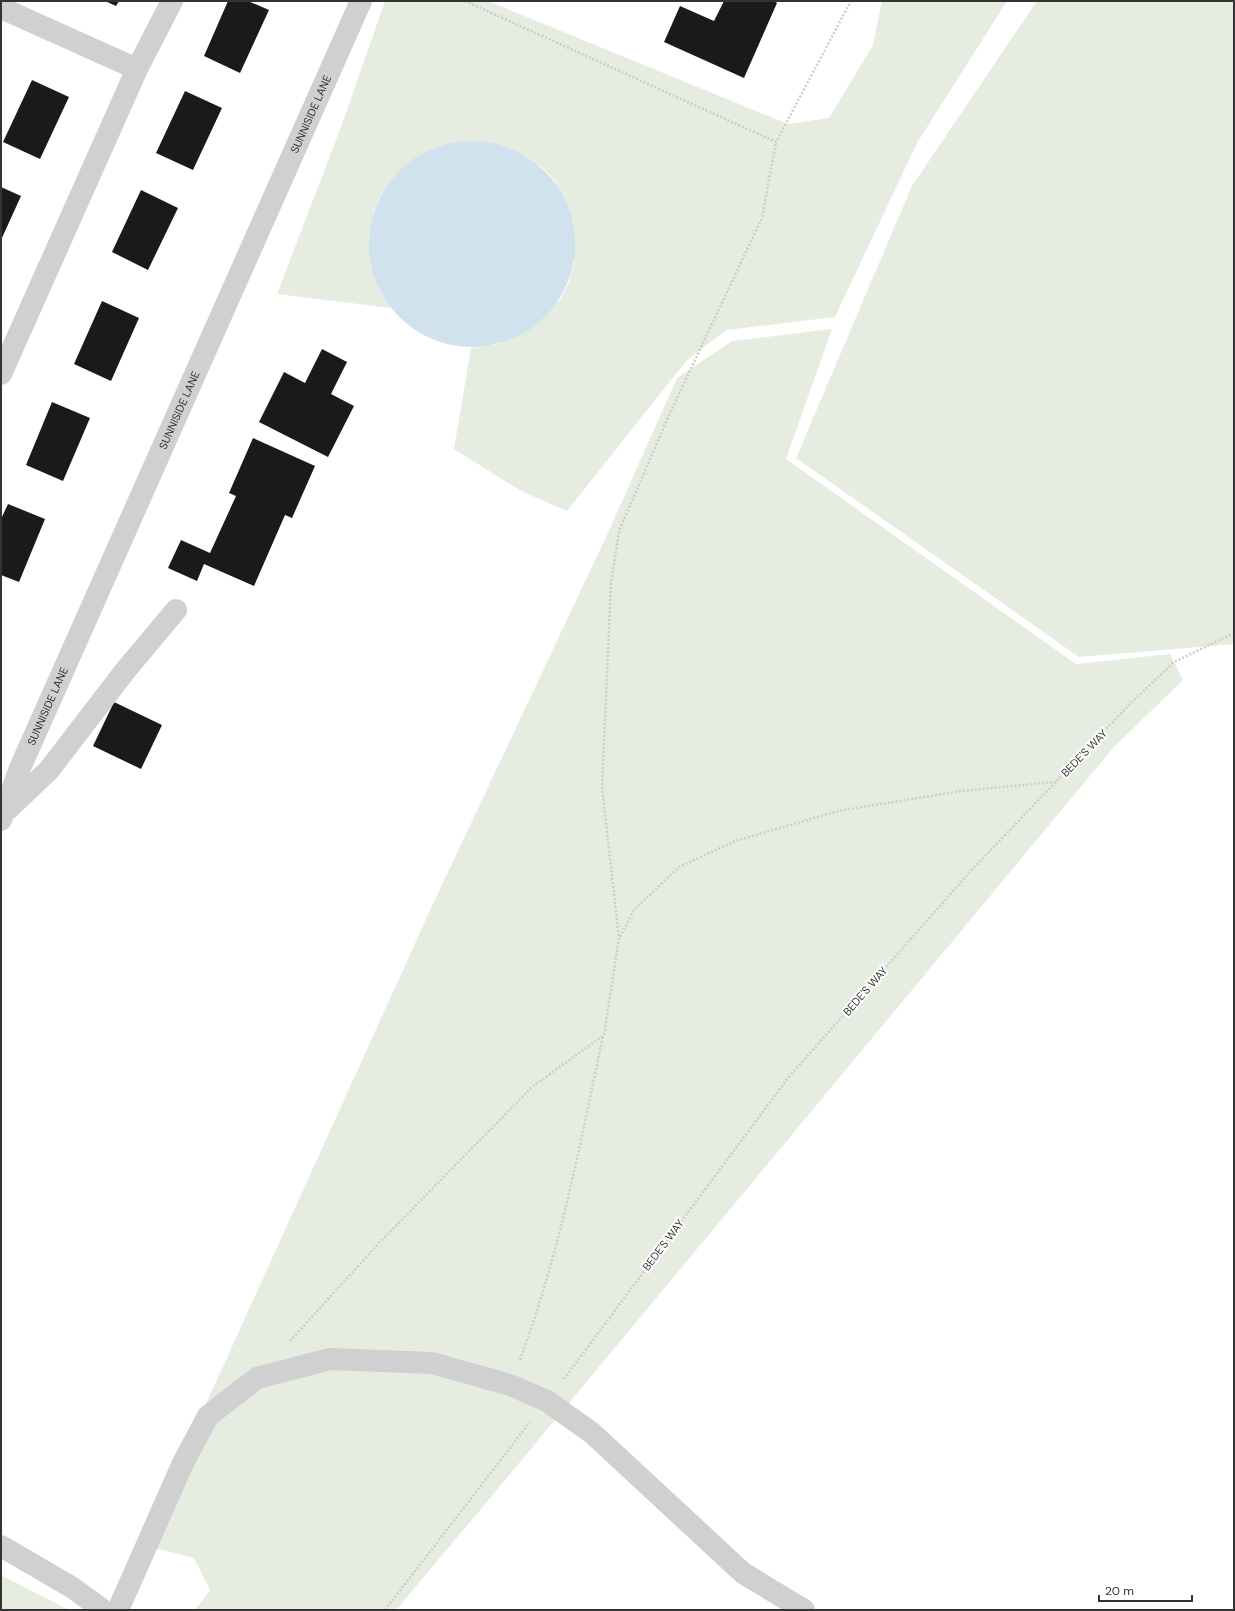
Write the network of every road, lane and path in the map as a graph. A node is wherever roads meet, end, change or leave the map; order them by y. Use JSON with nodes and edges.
{"nodes":[{"id":1,"x":172,"y":1,"type":"edge"},
{"id":2,"x":361,"y":1,"type":"edge"},
{"id":3,"x":466,"y":1,"type":"edge"},
{"id":4,"x":851,"y":1,"type":"edge"},
{"id":5,"x":1,"y":8,"type":"edge"},
{"id":6,"x":137,"y":69,"type":"junction"},
{"id":7,"x":776,"y":142,"type":"junction"},
{"id":8,"x":1,"y":374,"type":"edge"},
{"id":9,"x":176,"y":610,"type":"dead end"},
{"id":10,"x":1234,"y":633,"type":"edge"},
{"id":11,"x":1056,"y":782,"type":"junction"},
{"id":12,"x":3,"y":816,"type":"edge"},
{"id":13,"x":619,"y":938,"type":"junction"},
{"id":14,"x":604,"y":1036,"type":"junction"},
{"id":15,"x":289,"y":1343,"type":"dead end"},
{"id":16,"x":510,"y":1384,"type":"junction"},
{"id":17,"x":547,"y":1401,"type":"junction"},
{"id":18,"x":1,"y":1546,"type":"edge"},
{"id":19,"x":102,"y":1610,"type":"edge"},
{"id":20,"x":118,"y":1610,"type":"edge"},
{"id":21,"x":385,"y":1610,"type":"edge"},
{"id":22,"x":804,"y":1610,"type":"edge"}],
"edges":[{"from":1,"to":6,"type":"street"},
{"from":2,"to":12,"type":"street","name":"SUNNISIDE LANE"},
{"from":3,"to":7,"type":"path"},
{"from":4,"to":7,"type":"path"},
{"from":5,"to":6,"type":"street"},
{"from":6,"to":8,"type":"street"},
{"from":7,"to":13,"type":"path"},
{"from":9,"to":12,"type":"street"},
{"from":10,"to":11,"type":"path","name":"BEDE'S WAY"},
{"from":11,"to":13,"type":"path"},
{"from":11,"to":17,"type":"path","name":"BEDE'S WAY"},
{"from":13,"to":14,"type":"path"},
{"from":14,"to":15,"type":"path"},
{"from":14,"to":16,"type":"path"},
{"from":16,"to":17,"type":"street"},
{"from":16,"to":20,"type":"street"},
{"from":17,"to":21,"type":"path","name":"BEDE'S WAY"},
{"from":17,"to":22,"type":"street"},
{"from":18,"to":19,"type":"street"}]}
